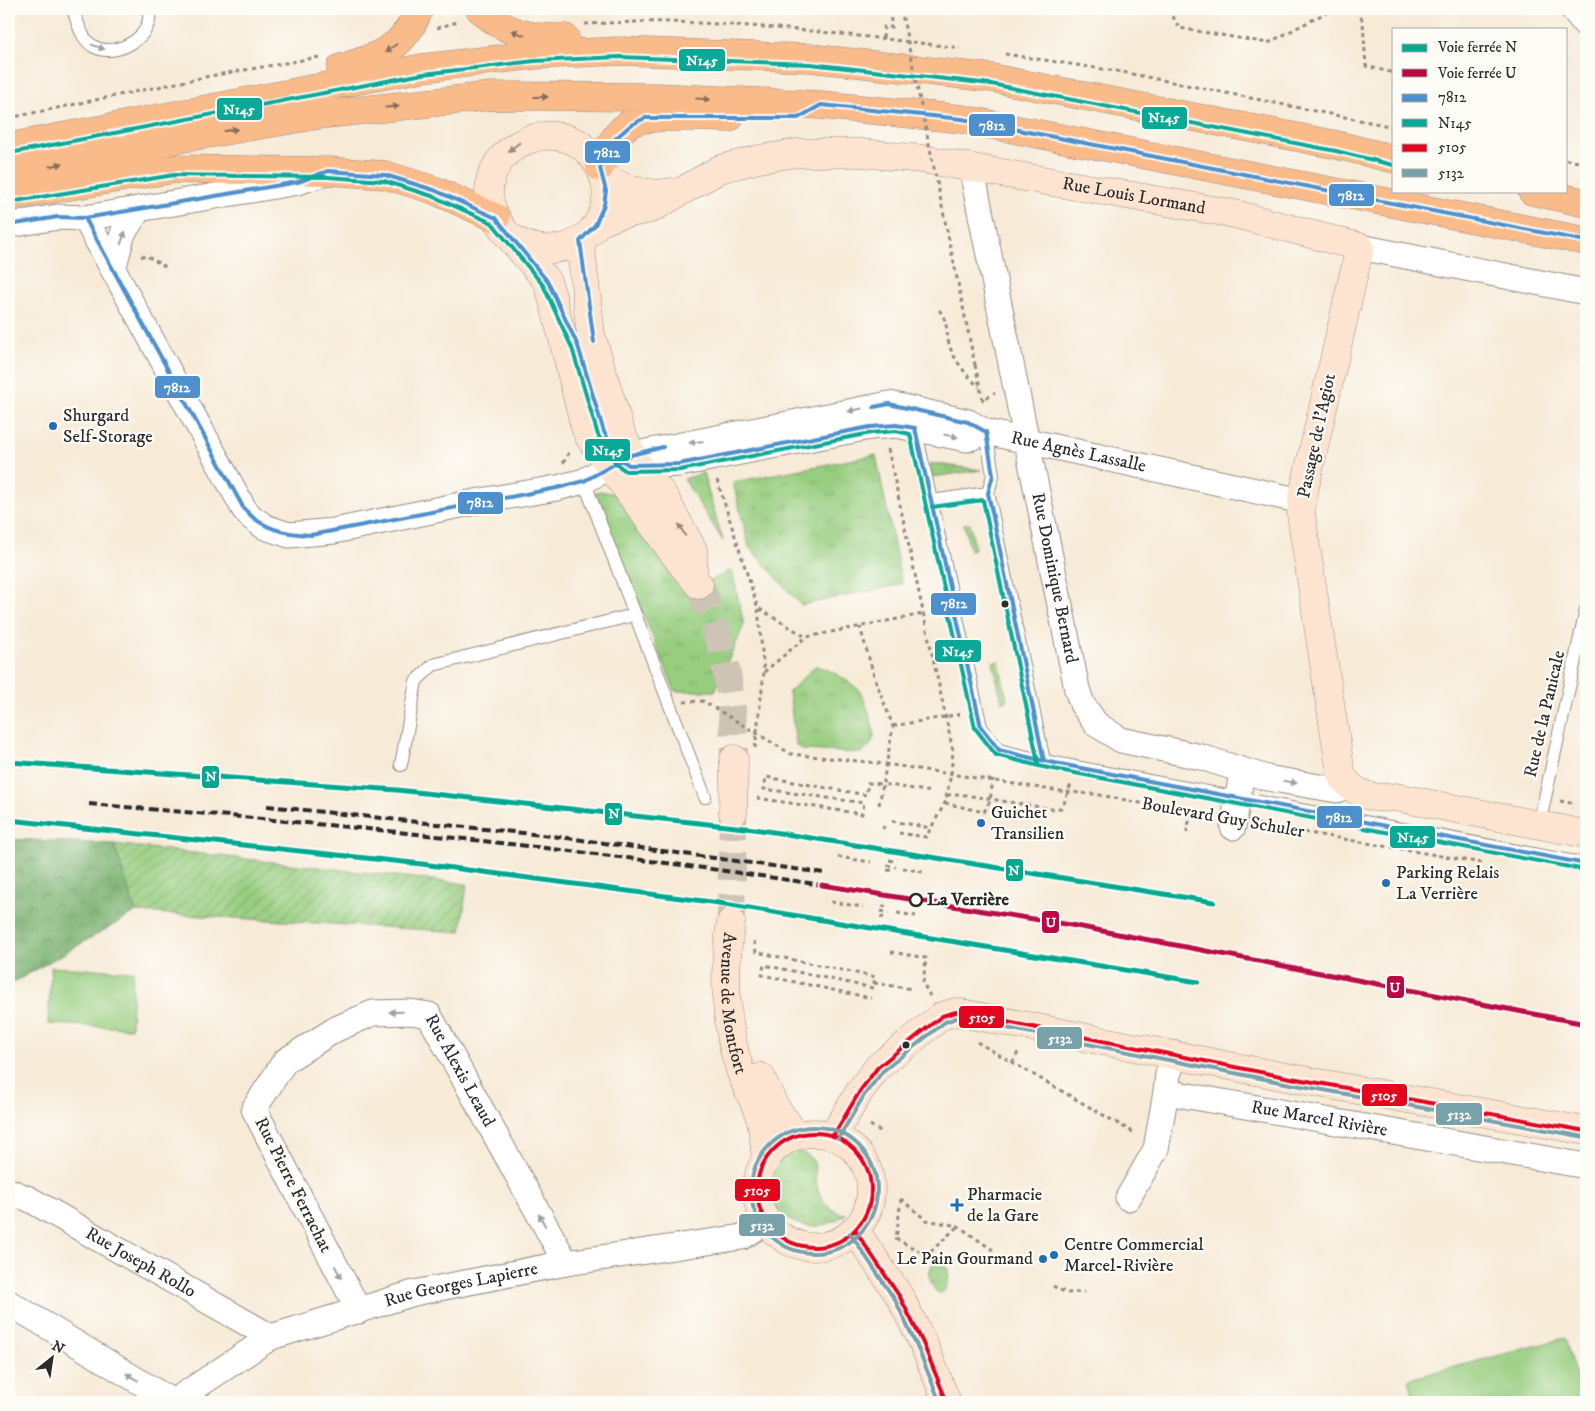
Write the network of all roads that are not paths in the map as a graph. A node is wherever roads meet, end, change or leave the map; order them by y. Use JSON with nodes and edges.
{"nodes":[{"id":1,"x":73,"y":9,"type":"edge"},
{"id":2,"x":148,"y":9,"type":"edge"},
{"id":3,"x":419,"y":9,"type":"edge"},
{"id":4,"x":480,"y":9,"type":"edge"},
{"id":5,"x":1573,"y":9,"type":"edge"},
{"id":6,"x":1586,"y":25,"type":"edge"},
{"id":7,"x":840,"y":62,"type":"junction"},
{"id":8,"x":326,"y":86,"type":"junction"},
{"id":9,"x":821,"y":105,"type":"junction"},
{"id":10,"x":9,"y":147,"type":"edge"},
{"id":11,"x":1392,"y":159,"type":"edge"},
{"id":12,"x":974,"y":168,"type":"junction"},
{"id":13,"x":328,"y":171,"type":"junction"},
{"id":14,"x":601,"y":171,"type":"junction"},
{"id":15,"x":9,"y":175,"type":"edge"},
{"id":16,"x":1568,"y":180,"type":"edge"},
{"id":17,"x":1586,"y":183,"type":"edge"},
{"id":18,"x":683,"y":190,"type":"junction"},
{"id":19,"x":1536,"y":192,"type":"edge"},
{"id":20,"x":9,"y":196,"type":"edge"},
{"id":21,"x":1586,"y":203,"type":"edge"},
{"id":22,"x":139,"y":209,"type":"junction"},
{"id":23,"x":84,"y":218,"type":"junction"},
{"id":24,"x":9,"y":225,"type":"edge"},
{"id":25,"x":503,"y":228,"type":"junction"},
{"id":26,"x":589,"y":232,"type":"junction"},
{"id":27,"x":1586,"y":241,"type":"edge"},
{"id":28,"x":1360,"y":247,"type":"junction"},
{"id":29,"x":113,"y":269,"type":"junction"},
{"id":30,"x":548,"y":282,"type":"junction"},
{"id":31,"x":1586,"y":292,"type":"edge"},
{"id":32,"x":915,"y":428,"type":"junction"},
{"id":33,"x":986,"y":432,"type":"junction"},
{"id":34,"x":1025,"y":440,"type":"junction"},
{"id":35,"x":625,"y":462,"type":"junction"},
{"id":36,"x":584,"y":481,"type":"junction"},
{"id":37,"x":988,"y":493,"type":"junction"},
{"id":38,"x":1302,"y":501,"type":"junction"},
{"id":39,"x":931,"y":502,"type":"junction"},
{"id":40,"x":696,"y":581,"type":"tunnel mouth"},
{"id":41,"x":1586,"y":610,"type":"edge"},
{"id":42,"x":634,"y":615,"type":"junction"},
{"id":43,"x":1338,"y":745,"type":"junction"},
{"id":44,"x":744,"y":755,"type":"tunnel mouth"},
{"id":45,"x":1044,"y":761,"type":"junction"},
{"id":46,"x":401,"y":765,"type":"dead end"},
{"id":47,"x":1242,"y":772,"type":"junction"},
{"id":48,"x":1347,"y":784,"type":"junction"},
{"id":49,"x":705,"y":797,"type":"dead end"},
{"id":50,"x":1395,"y":798,"type":"junction"},
{"id":51,"x":742,"y":805,"type":"tunnel mouth"},
{"id":52,"x":1234,"y":815,"type":"junction"},
{"id":53,"x":1539,"y":825,"type":"junction"},
{"id":54,"x":1586,"y":834,"type":"edge"},
{"id":55,"x":1586,"y":864,"type":"edge"},
{"id":56,"x":1176,"y":1054,"type":"junction"},
{"id":57,"x":285,"y":1061,"type":"joint"},
{"id":58,"x":1166,"y":1092,"type":"junction"},
{"id":59,"x":1586,"y":1131,"type":"edge"},
{"id":60,"x":796,"y":1135,"type":"junction"},
{"id":61,"x":833,"y":1136,"type":"junction"},
{"id":62,"x":766,"y":1160,"type":"junction"},
{"id":63,"x":1586,"y":1166,"type":"edge"},
{"id":64,"x":9,"y":1191,"type":"edge"},
{"id":65,"x":1128,"y":1198,"type":"dead end"},
{"id":66,"x":766,"y":1222,"type":"junction"},
{"id":67,"x":855,"y":1230,"type":"junction"},
{"id":68,"x":566,"y":1263,"type":"junction"},
{"id":69,"x":9,"y":1303,"type":"edge"},
{"id":70,"x":358,"y":1311,"type":"junction"},
{"id":71,"x":271,"y":1337,"type":"junction"},
{"id":72,"x":173,"y":1402,"type":"edge"},
{"id":73,"x":947,"y":1402,"type":"edge"}],
"edges":[{"from":1,"to":2,"type":"lane","one_way":true},
{"from":3,"to":8,"type":"main road","one_way":true},
{"from":7,"to":4,"type":"main road","one_way":true},
{"from":5,"to":6,"type":"street"},
{"from":7,"to":8,"type":"main road"},
{"from":7,"to":11,"type":"main road"},
{"from":8,"to":10,"type":"main road"},
{"from":9,"to":14,"type":"main road"},
{"from":15,"to":9,"type":"main road","one_way":true},
{"from":9,"to":27,"type":"main road"},
{"from":12,"to":18,"type":"street","name":"Rue Louis Lormand"},
{"from":12,"to":28,"type":"street","name":"Rue Louis Lormand"},
{"from":12,"to":34,"type":"street","name":"Rue Dominique Bernard"},
{"from":13,"to":20,"type":"main road"},
{"from":13,"to":22,"type":"street"},
{"from":13,"to":25,"type":"main road"},
{"from":14,"to":18,"type":"street","name":"Rue Louis Lormand"},
{"from":14,"to":25,"type":"street","one_way":true},
{"from":14,"to":26,"type":"street"},
{"from":16,"to":17,"type":"main road"},
{"from":18,"to":26,"type":"street","name":"Rue Louis Lormand"},
{"from":19,"to":21,"type":"main road"},
{"from":22,"to":23,"type":"street"},
{"from":29,"to":22,"type":"street","one_way":true},
{"from":23,"to":24,"type":"street"},
{"from":23,"to":29,"type":"street"},
{"from":25,"to":26,"type":"street"},
{"from":25,"to":30,"type":"street"},
{"from":26,"to":35,"type":"street"},
{"from":28,"to":31,"type":"street","name":"Rue Louis Lormand"},
{"from":28,"to":38,"type":"street","name":"Passage de l'Agiot"},
{"from":29,"to":36,"type":"street"},
{"from":30,"to":35,"type":"street"},
{"from":30,"to":35,"type":"street"},
{"from":32,"to":33,"type":"street","one_way":true},
{"from":32,"to":35,"type":"street"},
{"from":32,"to":39,"type":"lane","name":"Boulevard Guy Schuler"},
{"from":33,"to":34,"type":"street","name":"Rue Agnès Lassalle"},
{"from":33,"to":35,"type":"street","name":"Rue Agnès Lassalle","one_way":true},
{"from":33,"to":37,"type":"lane"},
{"from":34,"to":38,"type":"street","name":"Rue Agnès Lassalle"},
{"from":34,"to":47,"type":"street","name":"Rue Dominique Bernard"},
{"from":35,"to":36,"type":"street"},
{"from":35,"to":40,"type":"street"},
{"from":36,"to":42,"type":"lane"},
{"from":37,"to":39,"type":"lane"},
{"from":37,"to":45,"type":"lane"},
{"from":38,"to":43,"type":"street","name":"Passage de l'Agiot"},
{"from":39,"to":45,"type":"lane","name":"Boulevard Guy Schuler"},
{"from":41,"to":53,"type":"lane","name":"Rue de la Panicale"},
{"from":42,"to":46,"type":"lane"},
{"from":42,"to":49,"type":"lane"},
{"from":43,"to":48,"type":"street"},
{"from":43,"to":50,"type":"street"},
{"from":44,"to":51,"type":"street"},
{"from":45,"to":52,"type":"lane","name":"Boulevard Guy Schuler"},
{"from":47,"to":48,"type":"street","name":"Rue Dominique Bernard","one_way":true},
{"from":47,"to":52,"type":"street"},
{"from":48,"to":50,"type":"street"},
{"from":50,"to":53,"type":"street"},
{"from":52,"to":55,"type":"lane","name":"Boulevard Guy Schuler"},
{"from":53,"to":54,"type":"street"},
{"from":56,"to":58,"type":"street"},
{"from":56,"to":59,"type":"street"},
{"from":56,"to":61,"type":"street"},
{"from":68,"to":57,"type":"street","name":"Rue Alexis Leaud","one_way":true},
{"from":57,"to":70,"type":"street","name":"Rue Pierre Ferrachat","one_way":true},
{"from":58,"to":63,"type":"street","name":"Rue Marcel Rivière"},
{"from":58,"to":65,"type":"street"},
{"from":60,"to":61,"type":"street"},
{"from":60,"to":62,"type":"street"},
{"from":60,"to":62,"type":"street","name":"Avenue de Montfort"},
{"from":61,"to":67,"type":"street"},
{"from":62,"to":66,"type":"street"},
{"from":64,"to":71,"type":"street","name":"Rue Joseph Rollo"},
{"from":66,"to":67,"type":"street"},
{"from":66,"to":68,"type":"street","name":"Rue Georges Lapierre"},
{"from":67,"to":73,"type":"street"},
{"from":68,"to":70,"type":"street","name":"Rue Georges Lapierre"},
{"from":72,"to":69,"type":"street","one_way":true},
{"from":70,"to":71,"type":"street","name":"Rue Georges Lapierre"},
{"from":71,"to":72,"type":"street","name":"Rue Georges Lapierre"}]}
